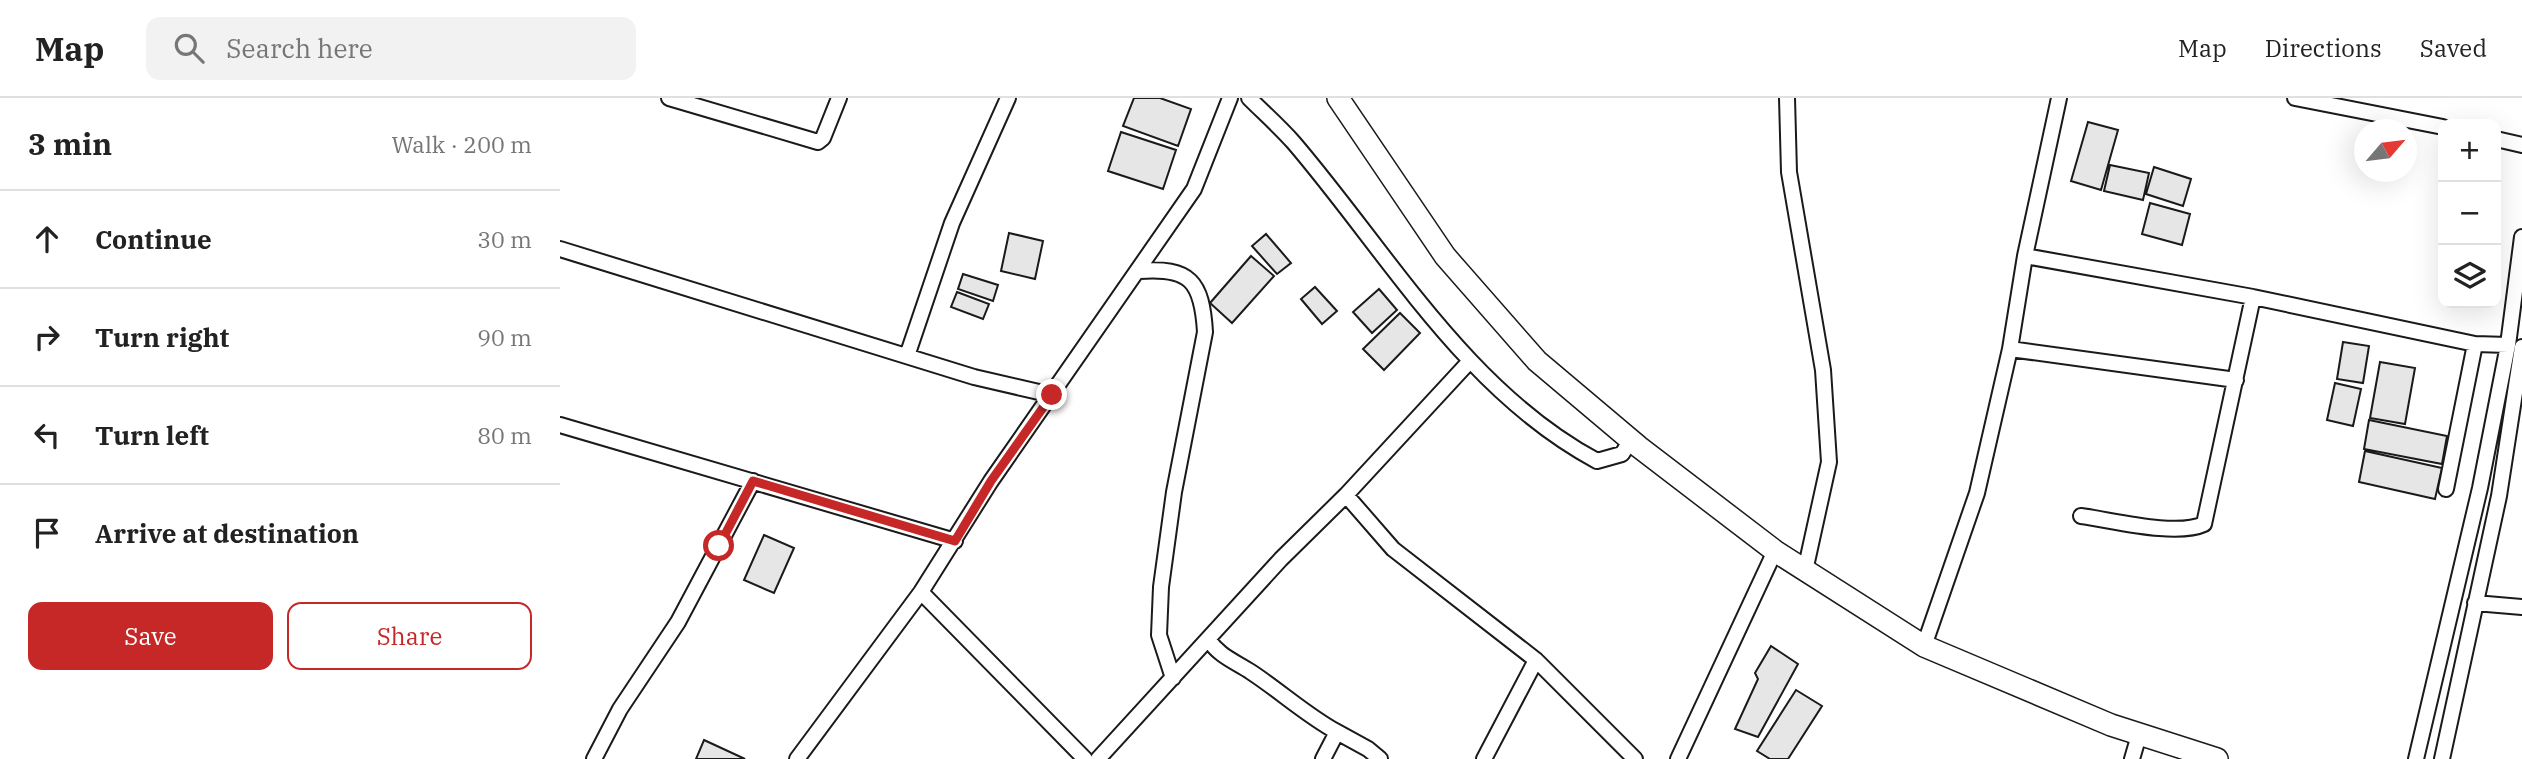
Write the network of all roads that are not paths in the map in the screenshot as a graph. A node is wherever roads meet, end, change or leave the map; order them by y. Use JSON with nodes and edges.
{"nodes":[{"id":1,"x":668,"y":98,"type":"edge"},
{"id":2,"x":839,"y":98,"type":"edge"},
{"id":3,"x":1008,"y":98,"type":"edge"},
{"id":4,"x":1230,"y":98,"type":"edge"},
{"id":5,"x":1249,"y":98,"type":"edge"},
{"id":6,"x":1338,"y":98,"type":"edge"},
{"id":7,"x":1787,"y":98,"type":"edge"},
{"id":8,"x":2059,"y":98,"type":"edge"},
{"id":9,"x":2295,"y":98,"type":"edge"},
{"id":10,"x":2438,"y":126,"type":"edge"},
{"id":11,"x":2501,"y":140,"type":"edge"},
{"id":12,"x":2522,"y":145,"type":"edge"},
{"id":13,"x":2522,"y":237,"type":"edge"},
{"id":14,"x":560,"y":249,"type":"edge"},
{"id":15,"x":2025,"y":257,"type":"junction"},
{"id":16,"x":1139,"y":271,"type":"junction"},
{"id":17,"x":2253,"y":298,"type":"junction"},
{"id":18,"x":2475,"y":344,"type":"junction"},
{"id":19,"x":2515,"y":346,"type":"edge"},
{"id":20,"x":2010,"y":349,"type":"junction"},
{"id":21,"x":907,"y":356,"type":"junction"},
{"id":22,"x":1469,"y":362,"type":"junction"},
{"id":23,"x":2236,"y":380,"type":"junction"},
{"id":24,"x":1052,"y":395,"type":"junction"},
{"id":25,"x":560,"y":425,"type":"edge"},
{"id":26,"x":1631,"y":440,"type":"junction"},
{"id":27,"x":753,"y":481,"type":"junction"},
{"id":28,"x":2446,"y":489,"type":"dead end"},
{"id":29,"x":1346,"y":495,"type":"junction"},
{"id":30,"x":2081,"y":516,"type":"dead end"},
{"id":31,"x":955,"y":541,"type":"junction"},
{"id":32,"x":1775,"y":551,"type":"junction"},
{"id":33,"x":1805,"y":571,"type":"junction"},
{"id":34,"x":921,"y":592,"type":"junction"},
{"id":35,"x":2476,"y":603,"type":"junction"},
{"id":36,"x":2522,"y":607,"type":"edge"},
{"id":37,"x":1208,"y":639,"type":"junction"},
{"id":38,"x":1924,"y":646,"type":"junction"},
{"id":39,"x":1536,"y":660,"type":"junction"},
{"id":40,"x":1172,"y":678,"type":"junction"},
{"id":41,"x":1337,"y":732,"type":"junction"},
{"id":42,"x":2139,"y":735,"type":"junction"},
{"id":43,"x":594,"y":759,"type":"edge"},
{"id":44,"x":797,"y":759,"type":"edge"},
{"id":45,"x":1085,"y":759,"type":"edge"},
{"id":46,"x":1098,"y":759,"type":"edge"},
{"id":47,"x":1323,"y":759,"type":"edge"},
{"id":48,"x":1380,"y":759,"type":"edge"},
{"id":49,"x":1484,"y":759,"type":"edge"},
{"id":50,"x":1635,"y":759,"type":"edge"},
{"id":51,"x":1678,"y":759,"type":"edge"},
{"id":52,"x":2132,"y":759,"type":"edge"},
{"id":53,"x":2217,"y":759,"type":"edge"},
{"id":54,"x":2416,"y":759,"type":"edge"},
{"id":55,"x":2442,"y":759,"type":"edge"}],
"edges":[{"from":1,"to":2,"type":"street"},
{"from":3,"to":21,"type":"street"},
{"from":4,"to":16,"type":"street"},
{"from":5,"to":22,"type":"street"},
{"from":6,"to":26,"type":"main road"},
{"from":7,"to":33,"type":"street"},
{"from":8,"to":15,"type":"street"},
{"from":9,"to":10,"type":"street"},
{"from":11,"to":12,"type":"street"},
{"from":13,"to":19,"type":"street"},
{"from":14,"to":21,"type":"street"},
{"from":15,"to":17,"type":"street"},
{"from":15,"to":20,"type":"street"},
{"from":16,"to":24,"type":"street"},
{"from":16,"to":40,"type":"street"},
{"from":17,"to":18,"type":"street"},
{"from":17,"to":23,"type":"street"},
{"from":18,"to":19,"type":"street"},
{"from":18,"to":28,"type":"street"},
{"from":19,"to":35,"type":"street"},
{"from":19,"to":54,"type":"street"},
{"from":20,"to":23,"type":"street"},
{"from":20,"to":38,"type":"street"},
{"from":21,"to":24,"type":"street"},
{"from":22,"to":26,"type":"street"},
{"from":22,"to":29,"type":"street"},
{"from":23,"to":30,"type":"street"},
{"from":24,"to":31,"type":"street"},
{"from":25,"to":27,"type":"street"},
{"from":26,"to":32,"type":"main road"},
{"from":27,"to":31,"type":"street"},
{"from":27,"to":43,"type":"street"},
{"from":29,"to":37,"type":"street"},
{"from":29,"to":39,"type":"street"},
{"from":31,"to":34,"type":"street"},
{"from":32,"to":33,"type":"main road"},
{"from":32,"to":51,"type":"street"},
{"from":33,"to":38,"type":"main road"},
{"from":34,"to":44,"type":"street"},
{"from":34,"to":45,"type":"street"},
{"from":35,"to":36,"type":"street"},
{"from":35,"to":55,"type":"street"},
{"from":37,"to":40,"type":"street"},
{"from":37,"to":41,"type":"street"},
{"from":38,"to":42,"type":"main road"},
{"from":39,"to":49,"type":"street"},
{"from":39,"to":50,"type":"street"},
{"from":40,"to":46,"type":"street"},
{"from":41,"to":47,"type":"street"},
{"from":41,"to":48,"type":"street"},
{"from":42,"to":52,"type":"street"},
{"from":42,"to":53,"type":"main road"}]}
